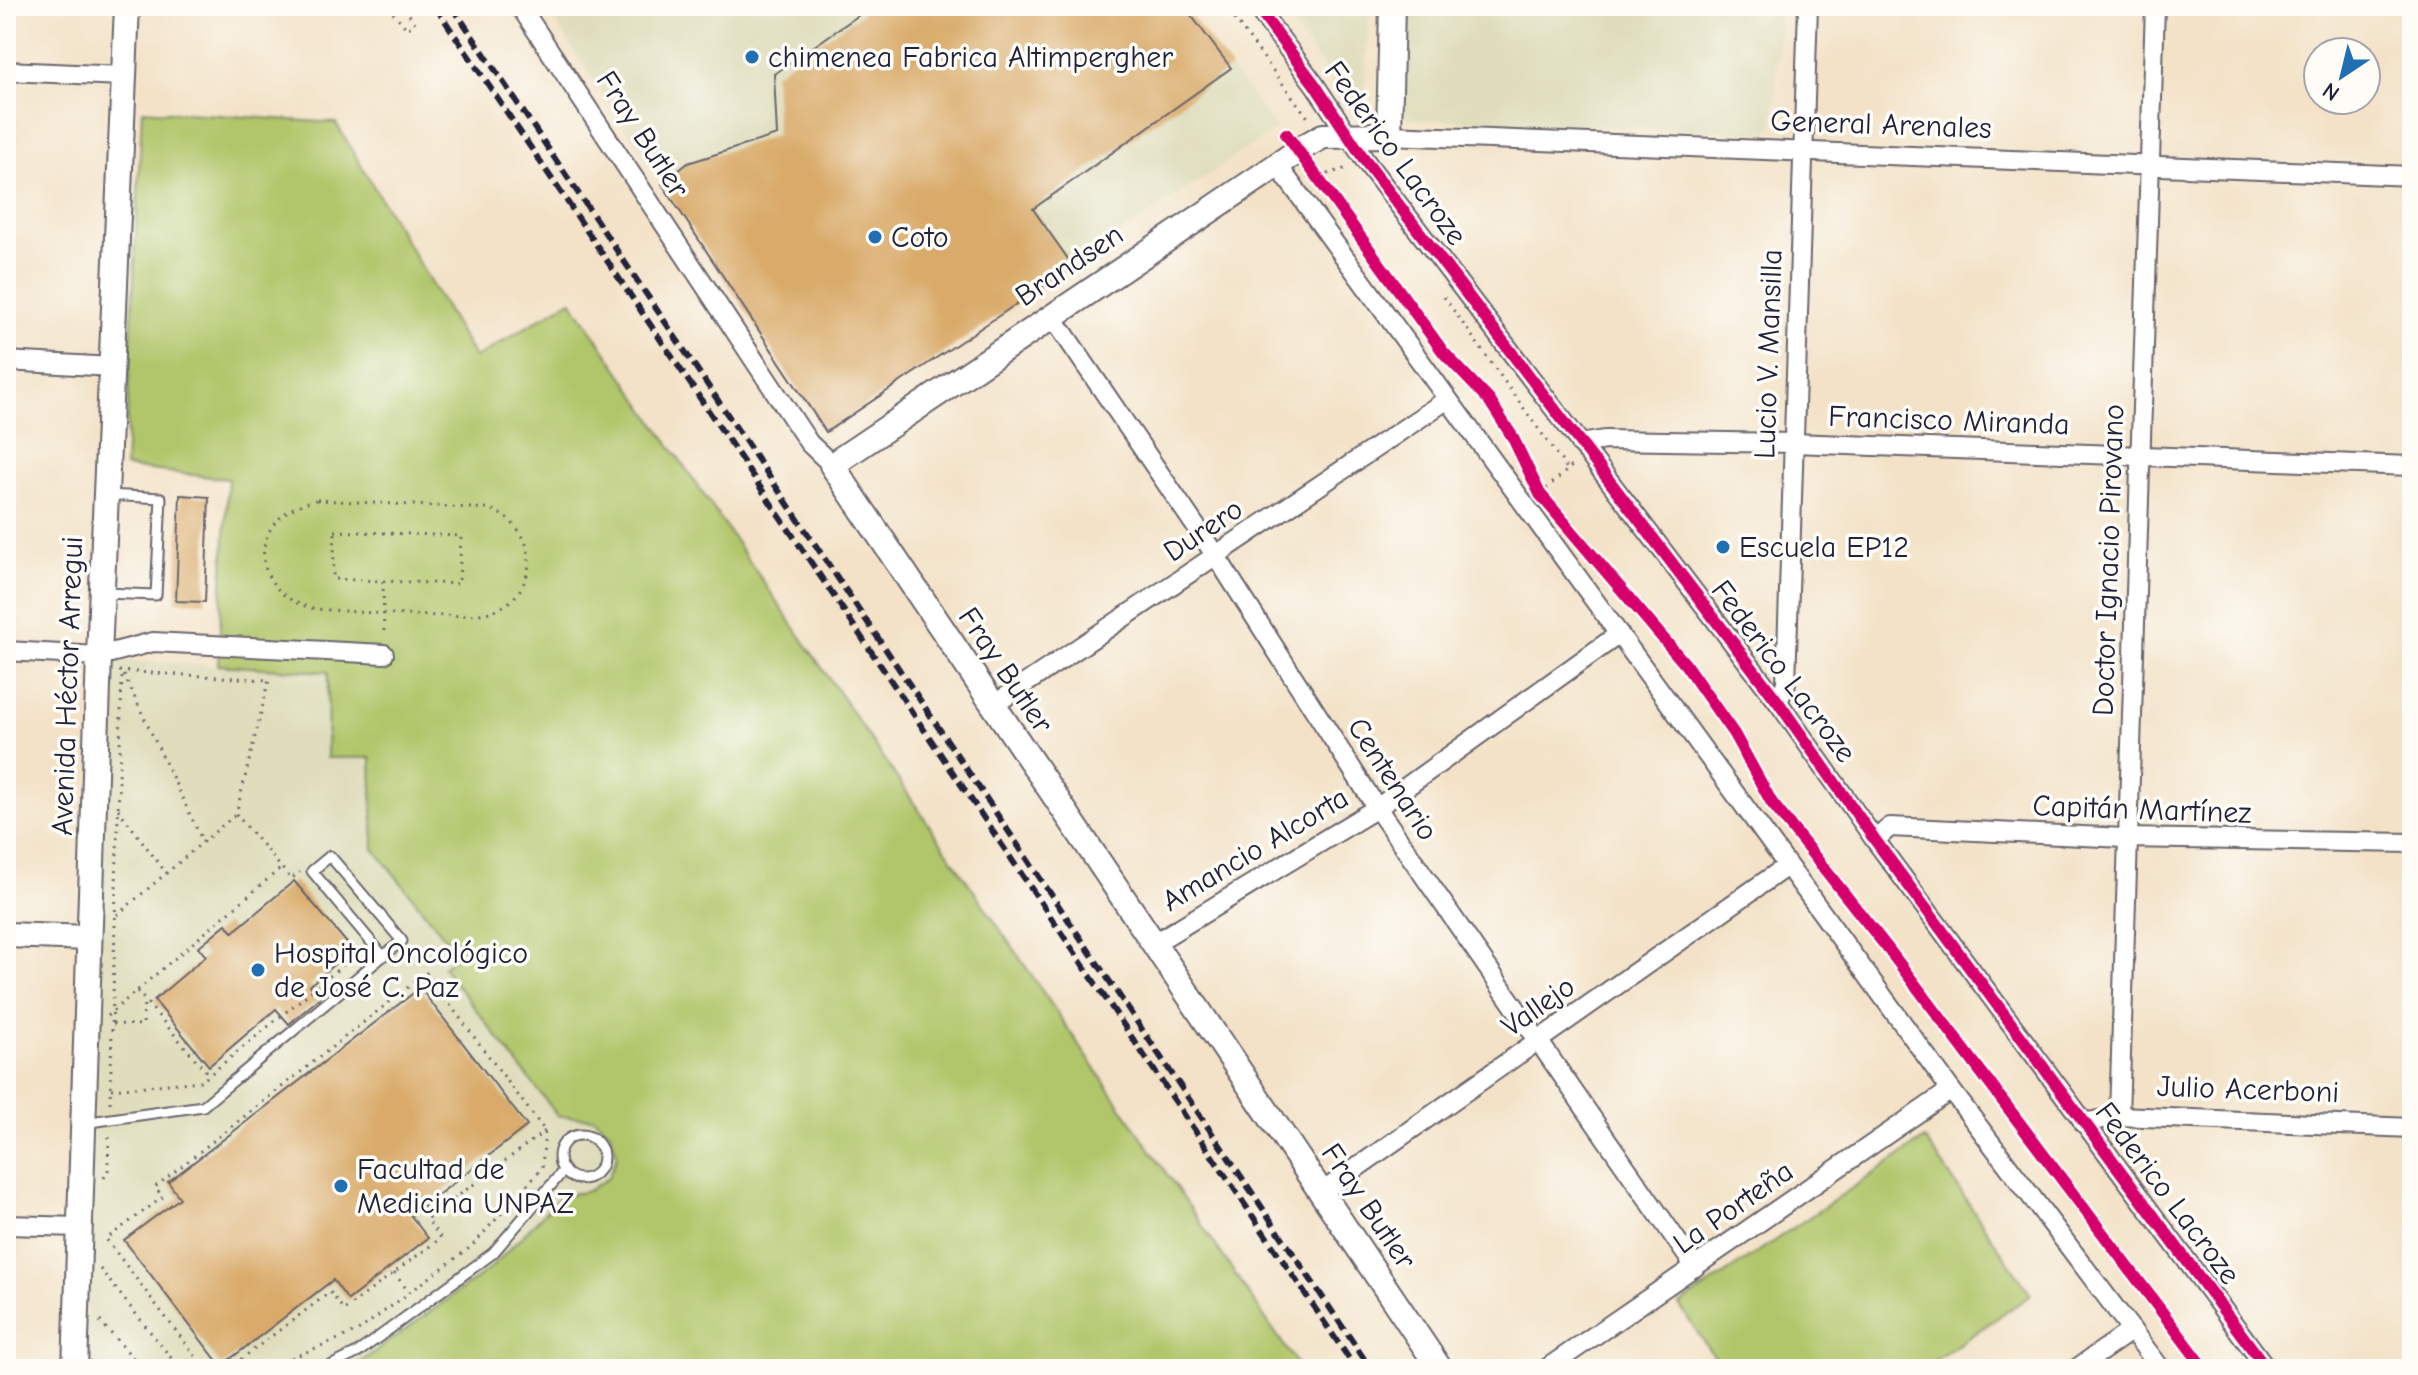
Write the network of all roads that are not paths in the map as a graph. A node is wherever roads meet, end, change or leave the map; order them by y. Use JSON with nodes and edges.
{"nodes":[{"id":1,"x":127,"y":6,"type":"edge"},
{"id":2,"x":520,"y":6,"type":"edge"},
{"id":3,"x":1256,"y":6,"type":"edge"},
{"id":4,"x":1392,"y":6,"type":"edge"},
{"id":5,"x":1808,"y":6,"type":"edge"},
{"id":6,"x":2155,"y":6,"type":"edge"},
{"id":7,"x":6,"y":71,"type":"edge"},
{"id":8,"x":123,"y":76,"type":"junction"},
{"id":9,"x":1348,"y":133,"type":"junction"},
{"id":10,"x":1389,"y":135,"type":"junction"},
{"id":11,"x":1803,"y":153,"type":"junction"},
{"id":12,"x":1276,"y":163,"type":"junction"},
{"id":13,"x":2151,"y":167,"type":"junction"},
{"id":14,"x":2412,"y":176,"type":"edge"},
{"id":15,"x":1052,"y":316,"type":"junction"},
{"id":16,"x":6,"y":361,"type":"edge"},
{"id":17,"x":113,"y":367,"type":"junction"},
{"id":18,"x":1445,"y":401,"type":"junction"},
{"id":19,"x":1793,"y":443,"type":"junction"},
{"id":20,"x":1585,"y":450,"type":"junction"},
{"id":21,"x":2140,"y":455,"type":"junction"},
{"id":22,"x":832,"y":465,"type":"junction"},
{"id":23,"x":2412,"y":466,"type":"edge"},
{"id":24,"x":108,"y":495,"type":"junction"},
{"id":25,"x":1216,"y":556,"type":"junction"},
{"id":26,"x":104,"y":593,"type":"junction"},
{"id":27,"x":1619,"y":634,"type":"junction"},
{"id":28,"x":6,"y":651,"type":"edge"},
{"id":29,"x":384,"y":654,"type":"road end"},
{"id":30,"x":107,"y":666,"type":"junction"},
{"id":31,"x":1778,"y":702,"type":"junction"},
{"id":32,"x":992,"y":706,"type":"junction"},
{"id":33,"x":1377,"y":808,"type":"junction"},
{"id":34,"x":2125,"y":838,"type":"junction"},
{"id":35,"x":1875,"y":840,"type":"junction"},
{"id":36,"x":2412,"y":843,"type":"edge"},
{"id":37,"x":1787,"y":866,"type":"junction"},
{"id":38,"x":6,"y":935,"type":"edge"},
{"id":39,"x":89,"y":938,"type":"junction"},
{"id":40,"x":1153,"y":944,"type":"junction"},
{"id":41,"x":383,"y":956,"type":"junction"},
{"id":42,"x":1538,"y":1041,"type":"junction"},
{"id":43,"x":1951,"y":1090,"type":"junction"},
{"id":44,"x":2119,"y":1116,"type":"junction"},
{"id":45,"x":83,"y":1123,"type":"junction"},
{"id":46,"x":2083,"y":1123,"type":"junction"},
{"id":47,"x":2412,"y":1128,"type":"edge"},
{"id":48,"x":564,"y":1170,"type":"junction"},
{"id":49,"x":1322,"y":1192,"type":"junction"},
{"id":50,"x":6,"y":1225,"type":"edge"},
{"id":51,"x":80,"y":1227,"type":"junction"},
{"id":52,"x":1695,"y":1267,"type":"junction"},
{"id":53,"x":2132,"y":1330,"type":"junction"},
{"id":54,"x":84,"y":1365,"type":"edge"},
{"id":55,"x":324,"y":1369,"type":"edge"},
{"id":56,"x":1440,"y":1369,"type":"edge"},
{"id":57,"x":1546,"y":1369,"type":"edge"},
{"id":58,"x":2076,"y":1369,"type":"edge"},
{"id":59,"x":2161,"y":1369,"type":"edge"},
{"id":60,"x":2267,"y":1369,"type":"edge"}],
"edges":[{"from":1,"to":8,"type":"street","name":"Avenida Héctor Arregui"},
{"from":2,"to":22,"type":"street","name":"Fray Butler"},
{"from":3,"to":9,"type":"street","name":"Federico Lacroze"},
{"from":4,"to":10,"type":"street"},
{"from":5,"to":11,"type":"street","name":"Lucio V. Mansilla"},
{"from":6,"to":13,"type":"street","name":"Doctor Ignacio Pirovano"},
{"from":7,"to":8,"type":"street"},
{"from":8,"to":17,"type":"street","name":"Avenida Héctor Arregui"},
{"from":9,"to":10,"type":"street","name":"General Arenales"},
{"from":9,"to":12,"type":"street","name":"Brandsen"},
{"from":9,"to":20,"type":"street","name":"Federico Lacroze"},
{"from":10,"to":11,"type":"street","name":"General Arenales"},
{"from":11,"to":13,"type":"street","name":"General Arenales"},
{"from":11,"to":19,"type":"street","name":"Lucio V. Mansilla"},
{"from":12,"to":15,"type":"street","name":"Brandsen"},
{"from":12,"to":18,"type":"street"},
{"from":13,"to":14,"type":"street","name":"General Arenales"},
{"from":13,"to":21,"type":"street","name":"Doctor Ignacio Pirovano"},
{"from":15,"to":22,"type":"street","name":"Brandsen"},
{"from":15,"to":25,"type":"street","name":"Centenario"},
{"from":16,"to":17,"type":"street"},
{"from":17,"to":24,"type":"street","name":"Avenida Héctor Arregui"},
{"from":18,"to":25,"type":"street","name":"Durero"},
{"from":18,"to":27,"type":"street"},
{"from":19,"to":20,"type":"street","name":"Francisco Miranda"},
{"from":19,"to":21,"type":"street","name":"Francisco Miranda"},
{"from":19,"to":31,"type":"street","name":"Lucio V. Mansilla"},
{"from":20,"to":31,"type":"street","name":"Federico Lacroze"},
{"from":21,"to":23,"type":"street","name":"Francisco Miranda"},
{"from":21,"to":34,"type":"street","name":"Doctor Ignacio Pirovano"},
{"from":22,"to":32,"type":"street","name":"Fray Butler"},
{"from":24,"to":26,"type":"street","name":"Avenida Héctor Arregui"},
{"from":24,"to":26,"type":"lane"},
{"from":25,"to":32,"type":"street","name":"Durero"},
{"from":25,"to":33,"type":"street","name":"Centenario"},
{"from":26,"to":30,"type":"street","name":"Avenida Héctor Arregui"},
{"from":27,"to":33,"type":"street","name":"Amancio Alcorta"},
{"from":27,"to":37,"type":"street"},
{"from":28,"to":30,"type":"street"},
{"from":29,"to":30,"type":"street"},
{"from":30,"to":39,"type":"street","name":"Avenida Héctor Arregui"},
{"from":31,"to":35,"type":"street","name":"Federico Lacroze"},
{"from":32,"to":40,"type":"street","name":"Fray Butler"},
{"from":33,"to":40,"type":"street","name":"Amancio Alcorta"},
{"from":33,"to":42,"type":"street","name":"Centenario"},
{"from":34,"to":35,"type":"street","name":"Capitán Martínez"},
{"from":34,"to":36,"type":"street","name":"Capitán Martínez"},
{"from":34,"to":44,"type":"street","name":"Doctor Ignacio Pirovano"},
{"from":35,"to":46,"type":"street","name":"Federico Lacroze"},
{"from":37,"to":42,"type":"street","name":"Vallejo"},
{"from":37,"to":43,"type":"street"},
{"from":38,"to":39,"type":"street"},
{"from":39,"to":45,"type":"street","name":"Avenida Héctor Arregui"},
{"from":40,"to":49,"type":"street","name":"Fray Butler"},
{"from":41,"to":41,"type":"lane"},
{"from":41,"to":45,"type":"lane"},
{"from":42,"to":49,"type":"street","name":"Vallejo"},
{"from":42,"to":52,"type":"street","name":"Centenario"},
{"from":43,"to":52,"type":"street","name":"La Porteña"},
{"from":43,"to":53,"type":"street"},
{"from":44,"to":46,"type":"street","name":"Julio Acerboni"},
{"from":44,"to":47,"type":"street","name":"Julio Acerboni"},
{"from":45,"to":51,"type":"street","name":"Avenida Héctor Arregui"},
{"from":46,"to":60,"type":"street","name":"Federico Lacroze"},
{"from":48,"to":48,"type":"lane"},
{"from":48,"to":55,"type":"lane"},
{"from":49,"to":56,"type":"street","name":"Fray Butler"},
{"from":50,"to":51,"type":"street"},
{"from":51,"to":54,"type":"street","name":"Avenida Héctor Arregui"},
{"from":52,"to":57,"type":"street","name":"La Porteña"},
{"from":53,"to":58,"type":"street"},
{"from":53,"to":59,"type":"street"}]}
